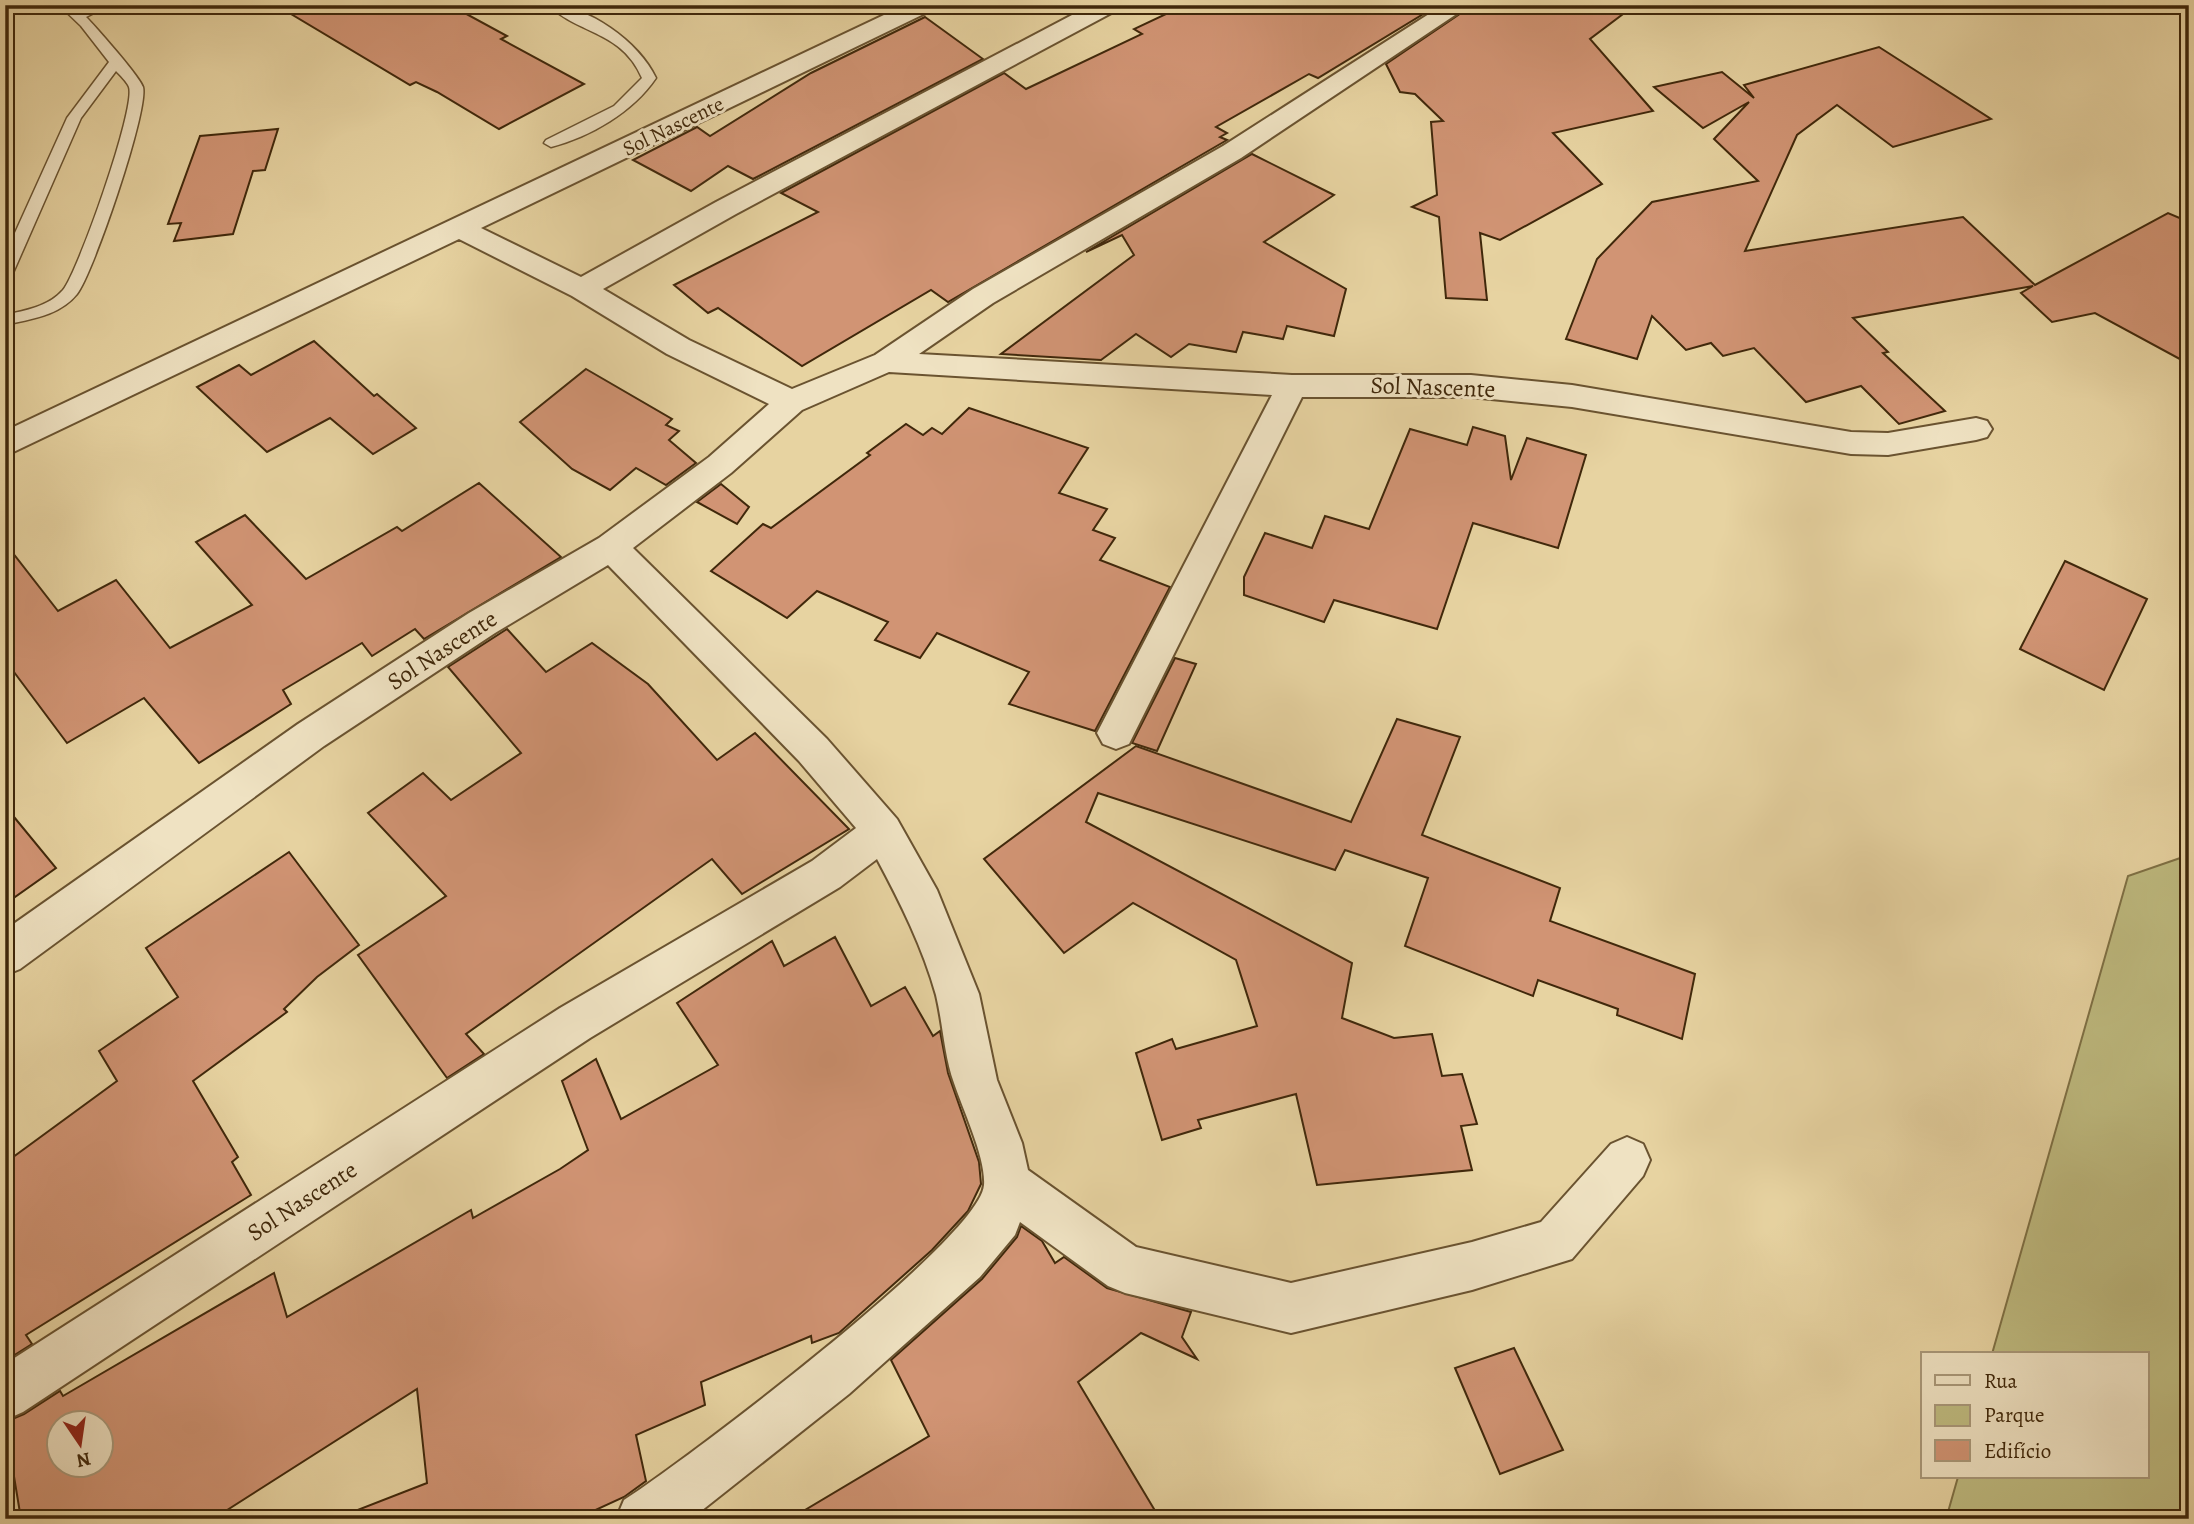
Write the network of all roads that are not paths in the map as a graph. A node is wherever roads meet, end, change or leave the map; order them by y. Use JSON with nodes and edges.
{"nodes":[{"id":1,"x":65,"y":5,"type":"edge"},
{"id":2,"x":104,"y":5,"type":"edge"},
{"id":3,"x":554,"y":5,"type":"edge"},
{"id":4,"x":924,"y":5,"type":"edge"},
{"id":5,"x":1109,"y":5,"type":"edge"},
{"id":6,"x":1459,"y":5,"type":"edge"},
{"id":7,"x":79,"y":15,"type":"junction"},
{"id":8,"x":115,"y":63,"type":"junction"},
{"id":9,"x":551,"y":143,"type":"dead end"},
{"id":10,"x":461,"y":229,"type":"junction"},
{"id":11,"x":5,"y":273,"type":"edge"},
{"id":12,"x":582,"y":289,"type":"junction"},
{"id":13,"x":5,"y":320,"type":"edge"},
{"id":14,"x":886,"y":362,"type":"junction"},
{"id":15,"x":1292,"y":386,"type":"junction"},
{"id":16,"x":791,"y":402,"type":"junction"},
{"id":17,"x":1976,"y":429,"type":"dead end"},
{"id":18,"x":5,"y":445,"type":"edge"},
{"id":19,"x":611,"y":547,"type":"junction"},
{"id":20,"x":1116,"y":733,"type":"dead end"},
{"id":21,"x":883,"y":831,"type":"junction"},
{"id":22,"x":5,"y":955,"type":"edge"},
{"id":23,"x":1627,"y":1160,"type":"dead end"},
{"id":24,"x":1008,"y":1184,"type":"junction"},
{"id":25,"x":5,"y":1394,"type":"edge"},
{"id":26,"x":643,"y":1519,"type":"edge"}],
"edges":[{"from":1,"to":7,"type":"lane"},
{"from":2,"to":7,"type":"lane"},
{"from":3,"to":9,"type":"lane"},
{"from":4,"to":10,"type":"street","name":"Sol Nascente"},
{"from":5,"to":12,"type":"street"},
{"from":6,"to":14,"type":"street","name":"Sol Nascente"},
{"from":7,"to":8,"type":"lane"},
{"from":8,"to":11,"type":"lane"},
{"from":8,"to":13,"type":"lane"},
{"from":10,"to":12,"type":"street"},
{"from":10,"to":18,"type":"street","name":"Sol Nascente"},
{"from":12,"to":16,"type":"street"},
{"from":14,"to":15,"type":"street","name":"Sol Nascente"},
{"from":14,"to":16,"type":"street","name":"Sol Nascente"},
{"from":15,"to":17,"type":"street","name":"Sol Nascente"},
{"from":15,"to":20,"type":"street"},
{"from":16,"to":19,"type":"street","name":"Sol Nascente"},
{"from":19,"to":21,"type":"street"},
{"from":19,"to":22,"type":"street","name":"Sol Nascente"},
{"from":21,"to":24,"type":"street"},
{"from":21,"to":25,"type":"street","name":"Sol Nascente"},
{"from":23,"to":24,"type":"street"},
{"from":24,"to":26,"type":"street"}]}
